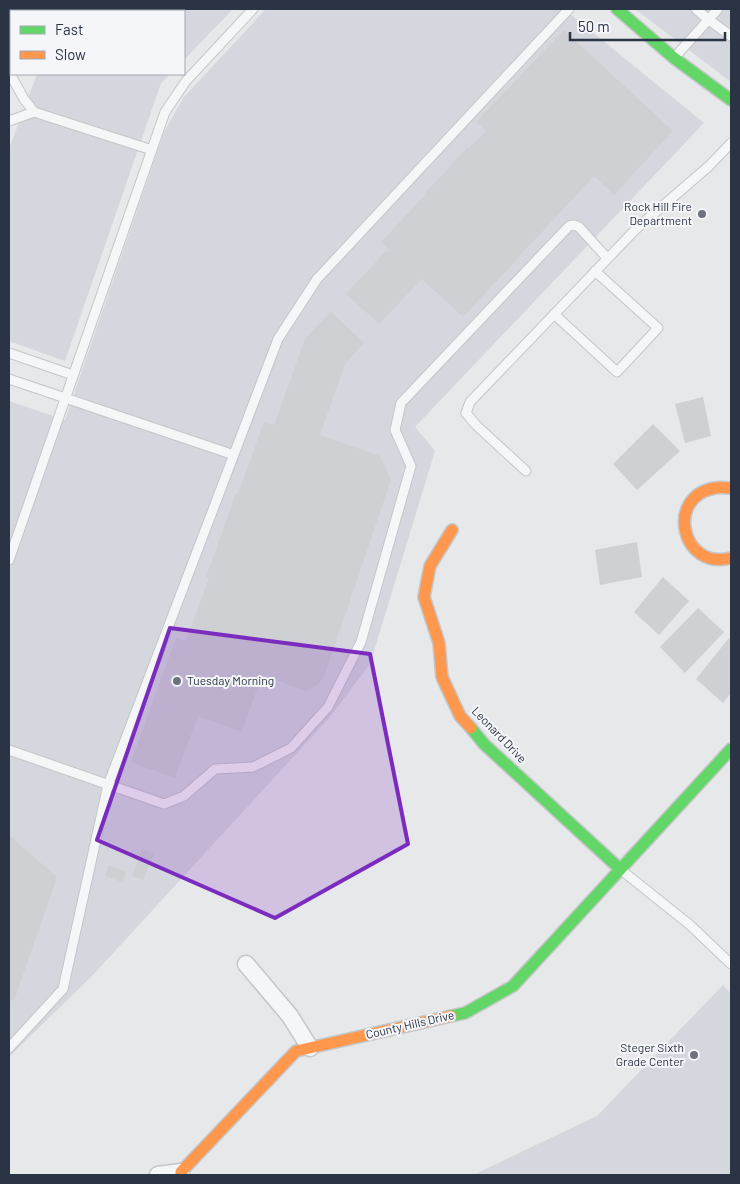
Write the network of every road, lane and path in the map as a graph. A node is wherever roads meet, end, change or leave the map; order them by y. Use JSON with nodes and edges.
{"nodes":[{"id":1,"x":253,"y":9,"type":"edge"},
{"id":2,"x":569,"y":9,"type":"edge"},
{"id":3,"x":617,"y":9,"type":"edge"},
{"id":4,"x":696,"y":9,"type":"edge"},
{"id":5,"x":718,"y":9,"type":"edge"},
{"id":6,"x":709,"y":20,"type":"junction"},
{"id":7,"x":731,"y":36,"type":"edge"},
{"id":8,"x":674,"y":58,"type":"junction"},
{"id":9,"x":11,"y":75,"type":"edge"},
{"id":10,"x":731,"y":100,"type":"edge"},
{"id":11,"x":34,"y":112,"type":"junction"},
{"id":12,"x":9,"y":121,"type":"edge"},
{"id":13,"x":731,"y":143,"type":"edge"},
{"id":14,"x":152,"y":150,"type":"junction"},
{"id":15,"x":607,"y":258,"type":"junction"},
{"id":16,"x":595,"y":271,"type":"junction"},
{"id":17,"x":554,"y":314,"type":"junction"},
{"id":18,"x":9,"y":353,"type":"edge"},
{"id":19,"x":73,"y":375,"type":"junction"},
{"id":20,"x":9,"y":379,"type":"edge"},
{"id":21,"x":66,"y":398,"type":"junction"},
{"id":22,"x":234,"y":455,"type":"junction"},
{"id":23,"x":526,"y":472,"type":"dead end"},
{"id":24,"x":731,"y":488,"type":"edge"},
{"id":25,"x":452,"y":530,"type":"dead end"},
{"id":26,"x":11,"y":547,"type":"edge"},
{"id":27,"x":731,"y":558,"type":"edge"},
{"id":28,"x":9,"y":560,"type":"edge"},
{"id":29,"x":731,"y":749,"type":"edge"},
{"id":30,"x":9,"y":750,"type":"edge"},
{"id":31,"x":108,"y":785,"type":"junction"},
{"id":32,"x":620,"y":869,"type":"junction"},
{"id":33,"x":246,"y":964,"type":"dead end"},
{"id":34,"x":731,"y":964,"type":"edge"},
{"id":35,"x":9,"y":1048,"type":"edge"},
{"id":36,"x":310,"y":1048,"type":"junction"},
{"id":37,"x":181,"y":1174,"type":"edge"},
{"id":38,"x":158,"y":1175,"type":"edge"}],
"edges":[{"from":1,"to":14,"type":"lane"},
{"from":2,"to":22,"type":"lane"},
{"from":3,"to":8,"type":"street"},
{"from":4,"to":6,"type":"lane"},
{"from":5,"to":6,"type":"lane"},
{"from":6,"to":7,"type":"lane"},
{"from":6,"to":8,"type":"lane"},
{"from":8,"to":10,"type":"street"},
{"from":9,"to":11,"type":"lane"},
{"from":11,"to":12,"type":"lane"},
{"from":11,"to":14,"type":"lane"},
{"from":13,"to":15,"type":"lane"},
{"from":14,"to":19,"type":"lane"},
{"from":15,"to":16,"type":"lane"},
{"from":15,"to":31,"type":"lane"},
{"from":16,"to":17,"type":"lane"},
{"from":16,"to":17,"type":"lane"},
{"from":17,"to":23,"type":"lane"},
{"from":18,"to":19,"type":"lane"},
{"from":19,"to":21,"type":"lane"},
{"from":20,"to":21,"type":"lane"},
{"from":21,"to":22,"type":"lane"},
{"from":21,"to":26,"type":"lane"},
{"from":22,"to":31,"type":"lane"},
{"from":24,"to":27,"type":"street"},
{"from":25,"to":32,"type":"street","name":"Leonard Drive"},
{"from":26,"to":28,"type":"lane"},
{"from":29,"to":32,"type":"street","name":"County Hills Drive"},
{"from":30,"to":31,"type":"lane"},
{"from":31,"to":35,"type":"lane"},
{"from":32,"to":34,"type":"lane"},
{"from":32,"to":36,"type":"street","name":"County Hills Drive"},
{"from":33,"to":36,"type":"street"},
{"from":36,"to":37,"type":"street","name":"County Hills Drive"},
{"from":37,"to":38,"type":"street","name":"County Hills Drive"}]}
